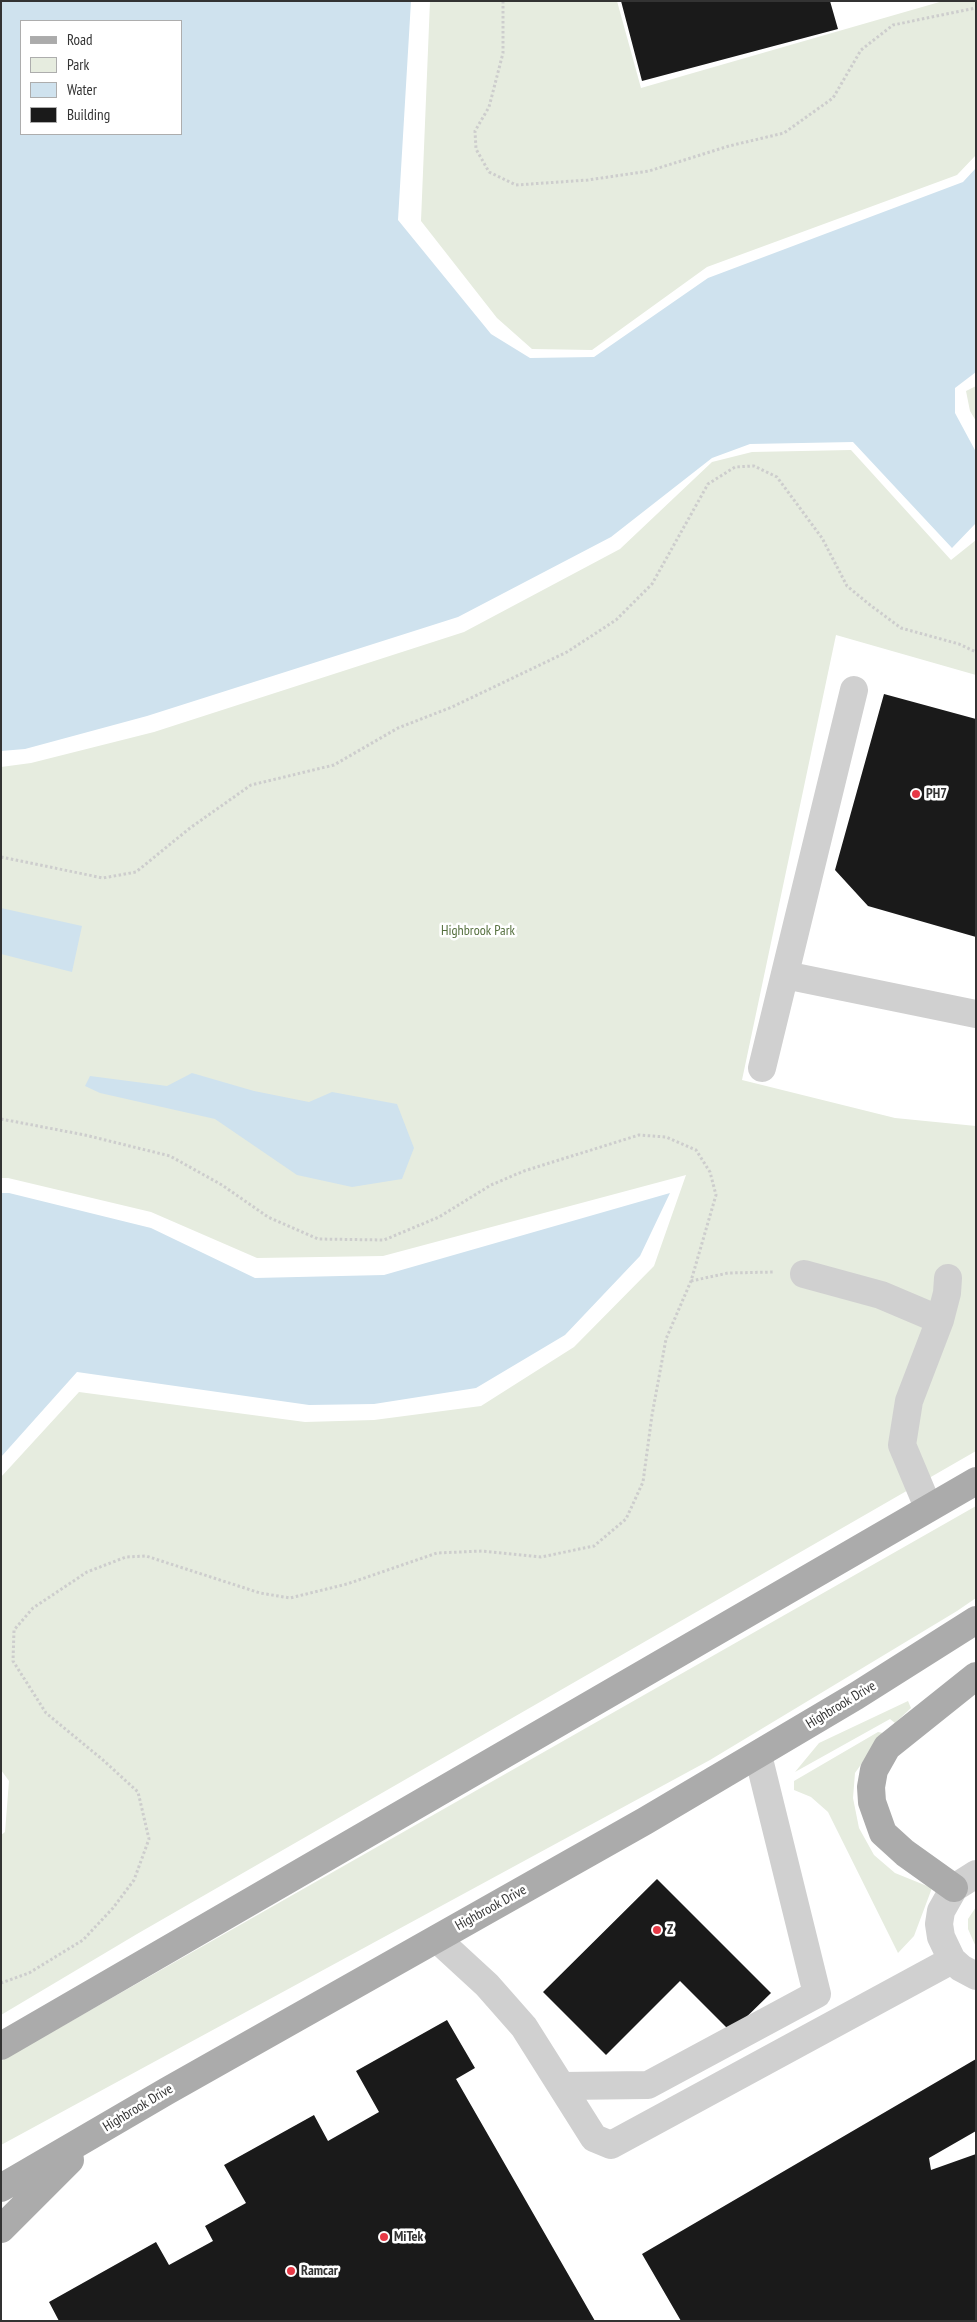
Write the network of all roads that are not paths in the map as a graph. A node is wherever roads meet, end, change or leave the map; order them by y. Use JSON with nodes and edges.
{"nodes":[{"id":1,"x":854,"y":690,"type":"dead end"},
{"id":2,"x":785,"y":975,"type":"junction"},
{"id":3,"x":976,"y":1014,"type":"edge"},
{"id":4,"x":762,"y":1068,"type":"dead end"},
{"id":5,"x":804,"y":1274,"type":"road end"},
{"id":6,"x":948,"y":1278,"type":"dead end"},
{"id":7,"x":940,"y":1320,"type":"junction"},
{"id":8,"x":976,"y":1481,"type":"edge"},
{"id":9,"x":928,"y":1508,"type":"junction"},
{"id":10,"x":976,"y":1620,"type":"edge"},
{"id":11,"x":976,"y":1676,"type":"edge"},
{"id":12,"x":758,"y":1754,"type":"junction"},
{"id":13,"x":965,"y":1881,"type":"edge"},
{"id":14,"x":437,"y":1939,"type":"junction"},
{"id":15,"x":952,"y":1960,"type":"junction"},
{"id":16,"x":976,"y":1976,"type":"edge"},
{"id":17,"x":817,"y":1994,"type":"junction"},
{"id":18,"x":834,"y":2024,"type":"junction"},
{"id":19,"x":1,"y":2046,"type":"edge"},
{"id":20,"x":562,"y":2086,"type":"junction"},
{"id":21,"x":97,"y":2132,"type":"junction"},
{"id":22,"x":1,"y":2188,"type":"edge"},
{"id":23,"x":1,"y":2229,"type":"edge"}],
"edges":[{"from":1,"to":2,"type":"street"},
{"from":2,"to":3,"type":"street"},
{"from":2,"to":4,"type":"street"},
{"from":5,"to":7,"type":"street"},
{"from":6,"to":7,"type":"street"},
{"from":7,"to":9,"type":"street"},
{"from":8,"to":9,"type":"main road"},
{"from":9,"to":19,"type":"main road"},
{"from":10,"to":12,"type":"main road","name":"Highbrook Drive"},
{"from":11,"to":13,"type":"main road"},
{"from":12,"to":14,"type":"main road","name":"Highbrook Drive"},
{"from":12,"to":17,"type":"street"},
{"from":13,"to":15,"type":"street"},
{"from":14,"to":20,"type":"street"},
{"from":14,"to":21,"type":"main road","name":"Highbrook Drive"},
{"from":15,"to":16,"type":"street"},
{"from":15,"to":18,"type":"street"},
{"from":17,"to":18,"type":"street"},
{"from":17,"to":20,"type":"street"},
{"from":18,"to":20,"type":"street"},
{"from":21,"to":22,"type":"main road","name":"Highbrook Drive"},
{"from":21,"to":23,"type":"main road"}]}
